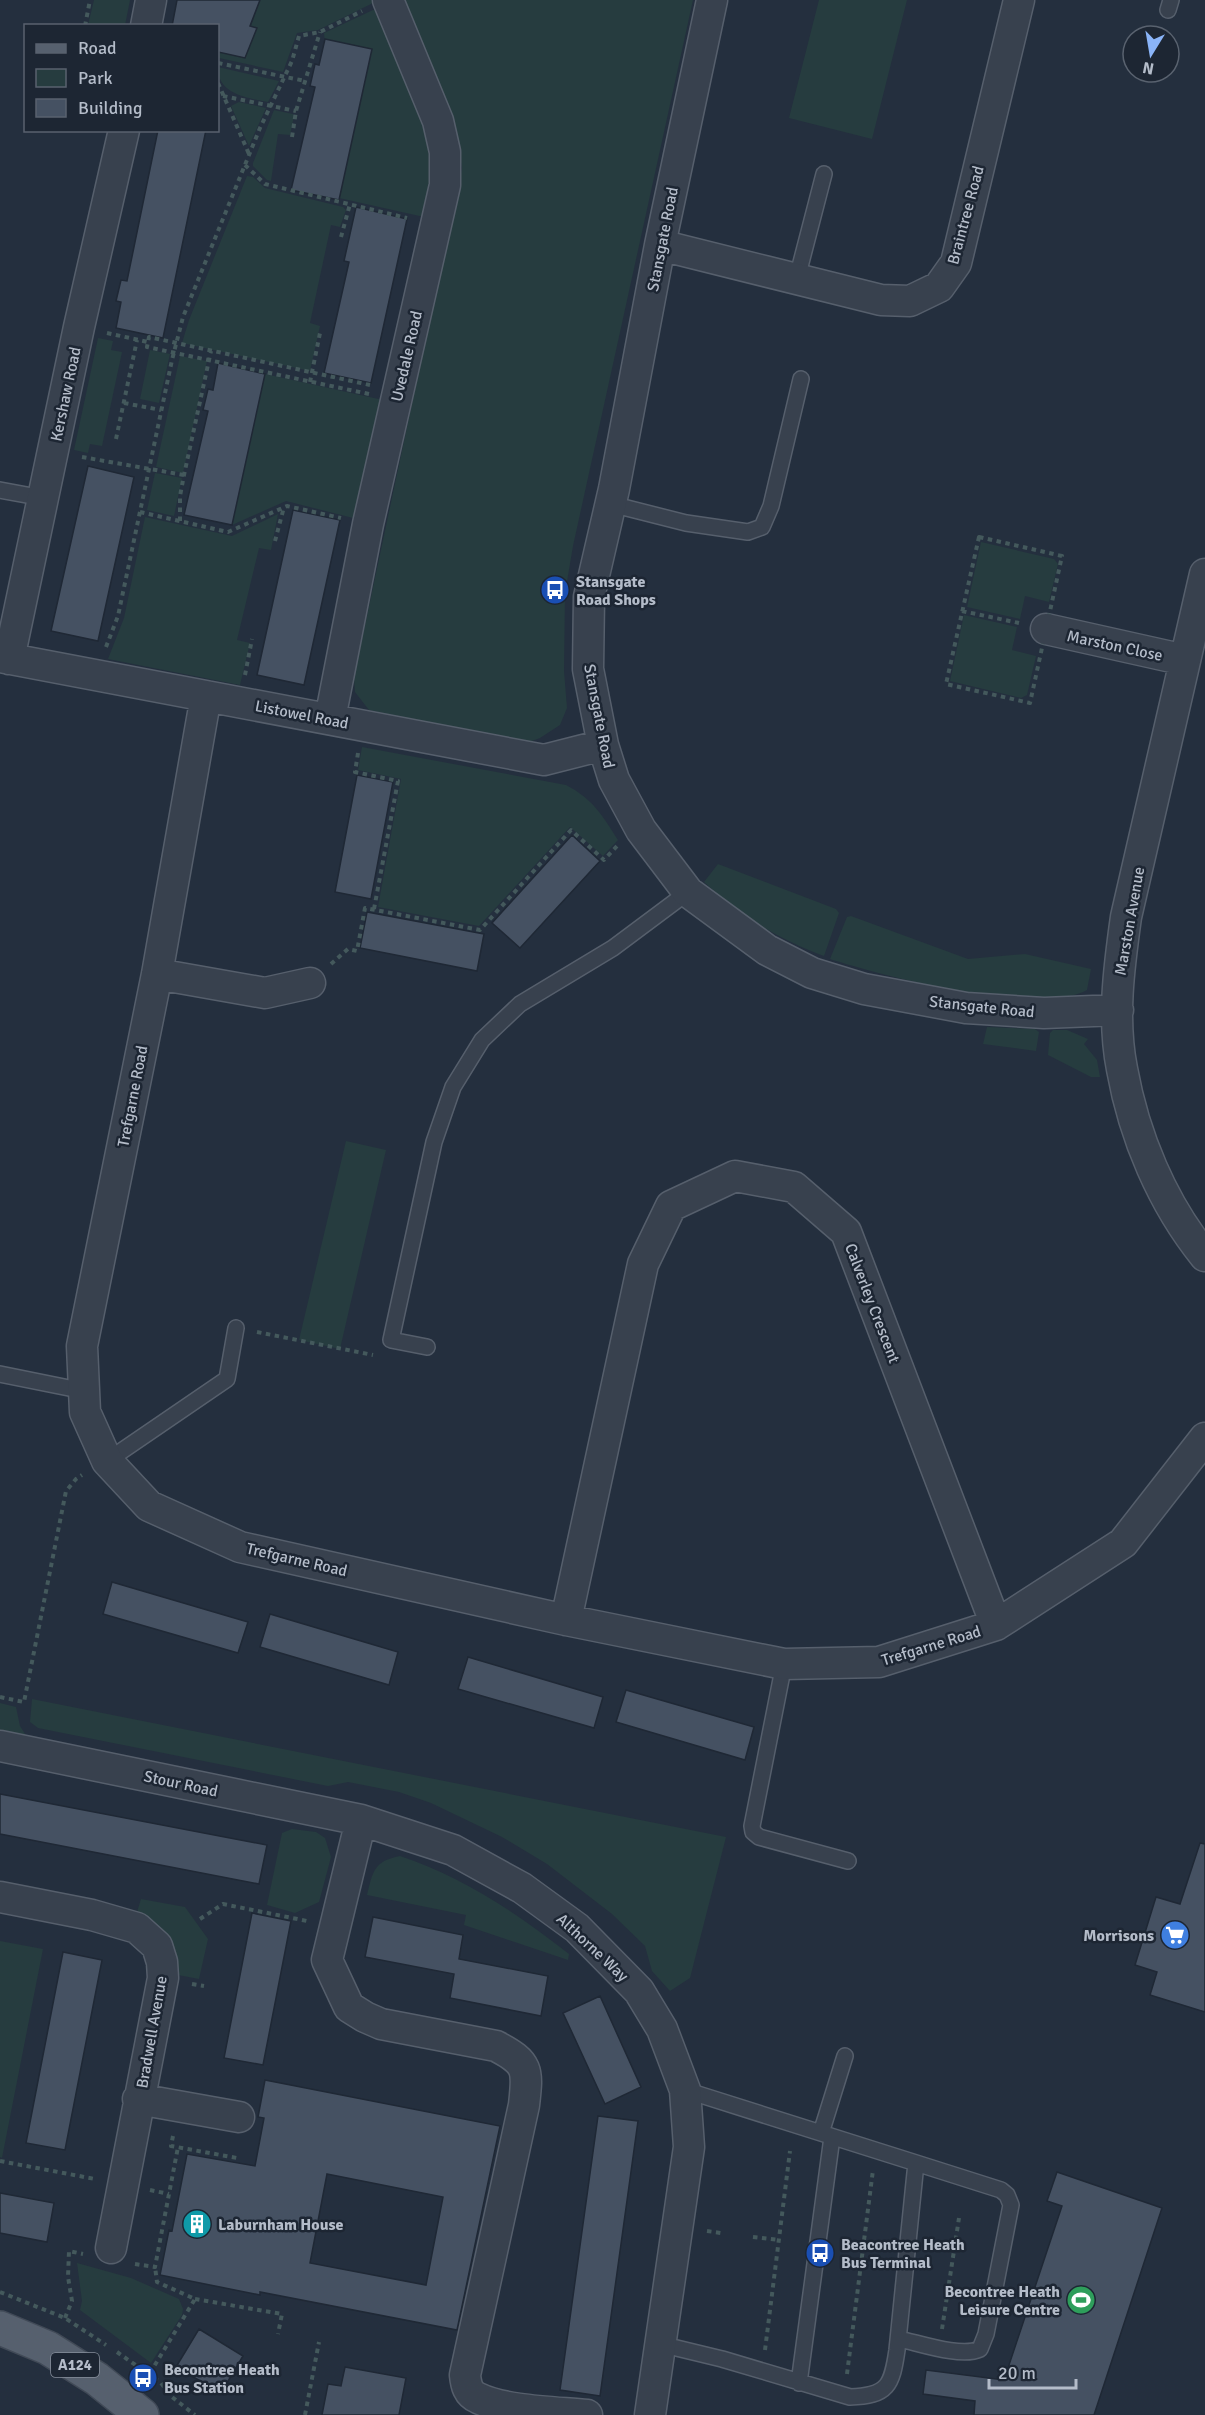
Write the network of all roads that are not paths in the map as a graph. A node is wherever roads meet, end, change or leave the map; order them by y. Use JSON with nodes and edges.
{"nodes":[{"id":1,"x":151,"y":0,"type":"edge"},
{"id":2,"x":712,"y":0,"type":"edge"},
{"id":3,"x":1019,"y":0,"type":"edge"},
{"id":4,"x":377,"y":5,"type":"edge"},
{"id":5,"x":146,"y":24,"type":"edge"},
{"id":6,"x":124,"y":132,"type":"edge"},
{"id":7,"x":824,"y":174,"type":"dead end"},
{"id":8,"x":660,"y":244,"type":"junction"},
{"id":9,"x":797,"y":278,"type":"junction"},
{"id":10,"x":801,"y":379,"type":"dead end"},
{"id":11,"x":0,"y":490,"type":"edge"},
{"id":12,"x":43,"y":498,"type":"junction"},
{"id":13,"x":611,"y":504,"type":"junction"},
{"id":14,"x":1205,"y":574,"type":"edge"},
{"id":15,"x":1035,"y":627,"type":"road end"},
{"id":16,"x":5,"y":658,"type":"edge"},
{"id":17,"x":1185,"y":660,"type":"junction"},
{"id":18,"x":206,"y":696,"type":"junction"},
{"id":19,"x":330,"y":719,"type":"junction"},
{"id":20,"x":603,"y":745,"type":"junction"},
{"id":21,"x":688,"y":892,"type":"junction"},
{"id":22,"x":157,"y":974,"type":"junction"},
{"id":23,"x":310,"y":983,"type":"road end"},
{"id":24,"x":1118,"y":1010,"type":"junction"},
{"id":25,"x":1205,"y":1256,"type":"edge"},
{"id":26,"x":236,"y":1328,"type":"road end"},
{"id":27,"x":427,"y":1347,"type":"dead end"},
{"id":28,"x":0,"y":1374,"type":"edge"},
{"id":29,"x":84,"y":1391,"type":"junction"},
{"id":30,"x":1205,"y":1438,"type":"edge"},
{"id":31,"x":107,"y":1461,"type":"junction"},
{"id":32,"x":566,"y":1620,"type":"junction"},
{"id":33,"x":996,"y":1625,"type":"junction"},
{"id":34,"x":784,"y":1664,"type":"junction"},
{"id":35,"x":0,"y":1746,"type":"edge"},
{"id":36,"x":361,"y":1820,"type":"junction"},
{"id":37,"x":848,"y":1861,"type":"dead end"},
{"id":38,"x":0,"y":1897,"type":"edge"},
{"id":39,"x":845,"y":2056,"type":"dead end"},
{"id":40,"x":685,"y":2090,"type":"junction"},
{"id":41,"x":138,"y":2099,"type":"junction"},
{"id":42,"x":238,"y":2117,"type":"dead end"},
{"id":43,"x":827,"y":2135,"type":"junction"},
{"id":44,"x":916,"y":2163,"type":"junction"},
{"id":45,"x":110,"y":2254,"type":"road end"},
{"id":46,"x":0,"y":2328,"type":"edge"},
{"id":47,"x":899,"y":2339,"type":"junction"},
{"id":48,"x":660,"y":2344,"type":"junction"},
{"id":49,"x":799,"y":2383,"type":"junction"},
{"id":50,"x":142,"y":2415,"type":"edge"},
{"id":51,"x":586,"y":2415,"type":"edge"},
{"id":52,"x":650,"y":2415,"type":"edge"}],
"edges":[{"from":1,"to":5,"type":"street"},
{"from":2,"to":8,"type":"street","name":"Stansgate Road"},
{"from":3,"to":9,"type":"street","name":"Braintree Road"},
{"from":4,"to":19,"type":"street","name":"Uvedale Road"},
{"from":6,"to":12,"type":"street","name":"Kershaw Road"},
{"from":7,"to":9,"type":"lane"},
{"from":8,"to":9,"type":"street","name":"Braintree Road"},
{"from":8,"to":13,"type":"street","name":"Stansgate Road"},
{"from":10,"to":13,"type":"lane"},
{"from":11,"to":12,"type":"lane"},
{"from":12,"to":16,"type":"street","name":"Kershaw Road"},
{"from":13,"to":20,"type":"street","name":"Stansgate Road"},
{"from":14,"to":17,"type":"street","name":"Marston Avenue"},
{"from":15,"to":17,"type":"street","name":"Marston Close"},
{"from":16,"to":18,"type":"street","name":"Listowel Road"},
{"from":17,"to":24,"type":"street","name":"Marston Avenue"},
{"from":18,"to":19,"type":"street","name":"Listowel Road"},
{"from":18,"to":22,"type":"street","name":"Trefgarne Road"},
{"from":19,"to":20,"type":"street","name":"Listowel Road"},
{"from":20,"to":21,"type":"street","name":"Stansgate Road"},
{"from":21,"to":24,"type":"street","name":"Stansgate Road"},
{"from":21,"to":27,"type":"lane"},
{"from":22,"to":23,"type":"street"},
{"from":22,"to":29,"type":"street","name":"Trefgarne Road"},
{"from":24,"to":25,"type":"street","name":"Marston Avenue"},
{"from":26,"to":31,"type":"lane"},
{"from":28,"to":29,"type":"lane"},
{"from":29,"to":31,"type":"street","name":"Trefgarne Road"},
{"from":30,"to":33,"type":"street","name":"Trefgarne Road"},
{"from":31,"to":32,"type":"street","name":"Trefgarne Road"},
{"from":32,"to":33,"type":"street","name":"Calverley Crescent"},
{"from":32,"to":34,"type":"street","name":"Trefgarne Road"},
{"from":33,"to":34,"type":"street","name":"Trefgarne Road"},
{"from":34,"to":37,"type":"lane"},
{"from":35,"to":36,"type":"street","name":"Stour Road"},
{"from":36,"to":40,"type":"street","name":"Althorne Way"},
{"from":36,"to":51,"type":"street"},
{"from":38,"to":41,"type":"street","name":"Bradwell Avenue"},
{"from":39,"to":43,"type":"lane"},
{"from":40,"to":43,"type":"lane"},
{"from":40,"to":48,"type":"street","name":"Althorne Way"},
{"from":41,"to":42,"type":"street"},
{"from":41,"to":45,"type":"street","name":"Bradwell Avenue"},
{"from":43,"to":44,"type":"lane"},
{"from":43,"to":49,"type":"lane"},
{"from":44,"to":47,"type":"lane"},
{"from":44,"to":47,"type":"lane"},
{"from":46,"to":50,"type":"main road","number":"A124"},
{"from":47,"to":49,"type":"lane"},
{"from":48,"to":49,"type":"lane"},
{"from":48,"to":52,"type":"street","name":"Althorne Way"}]}
